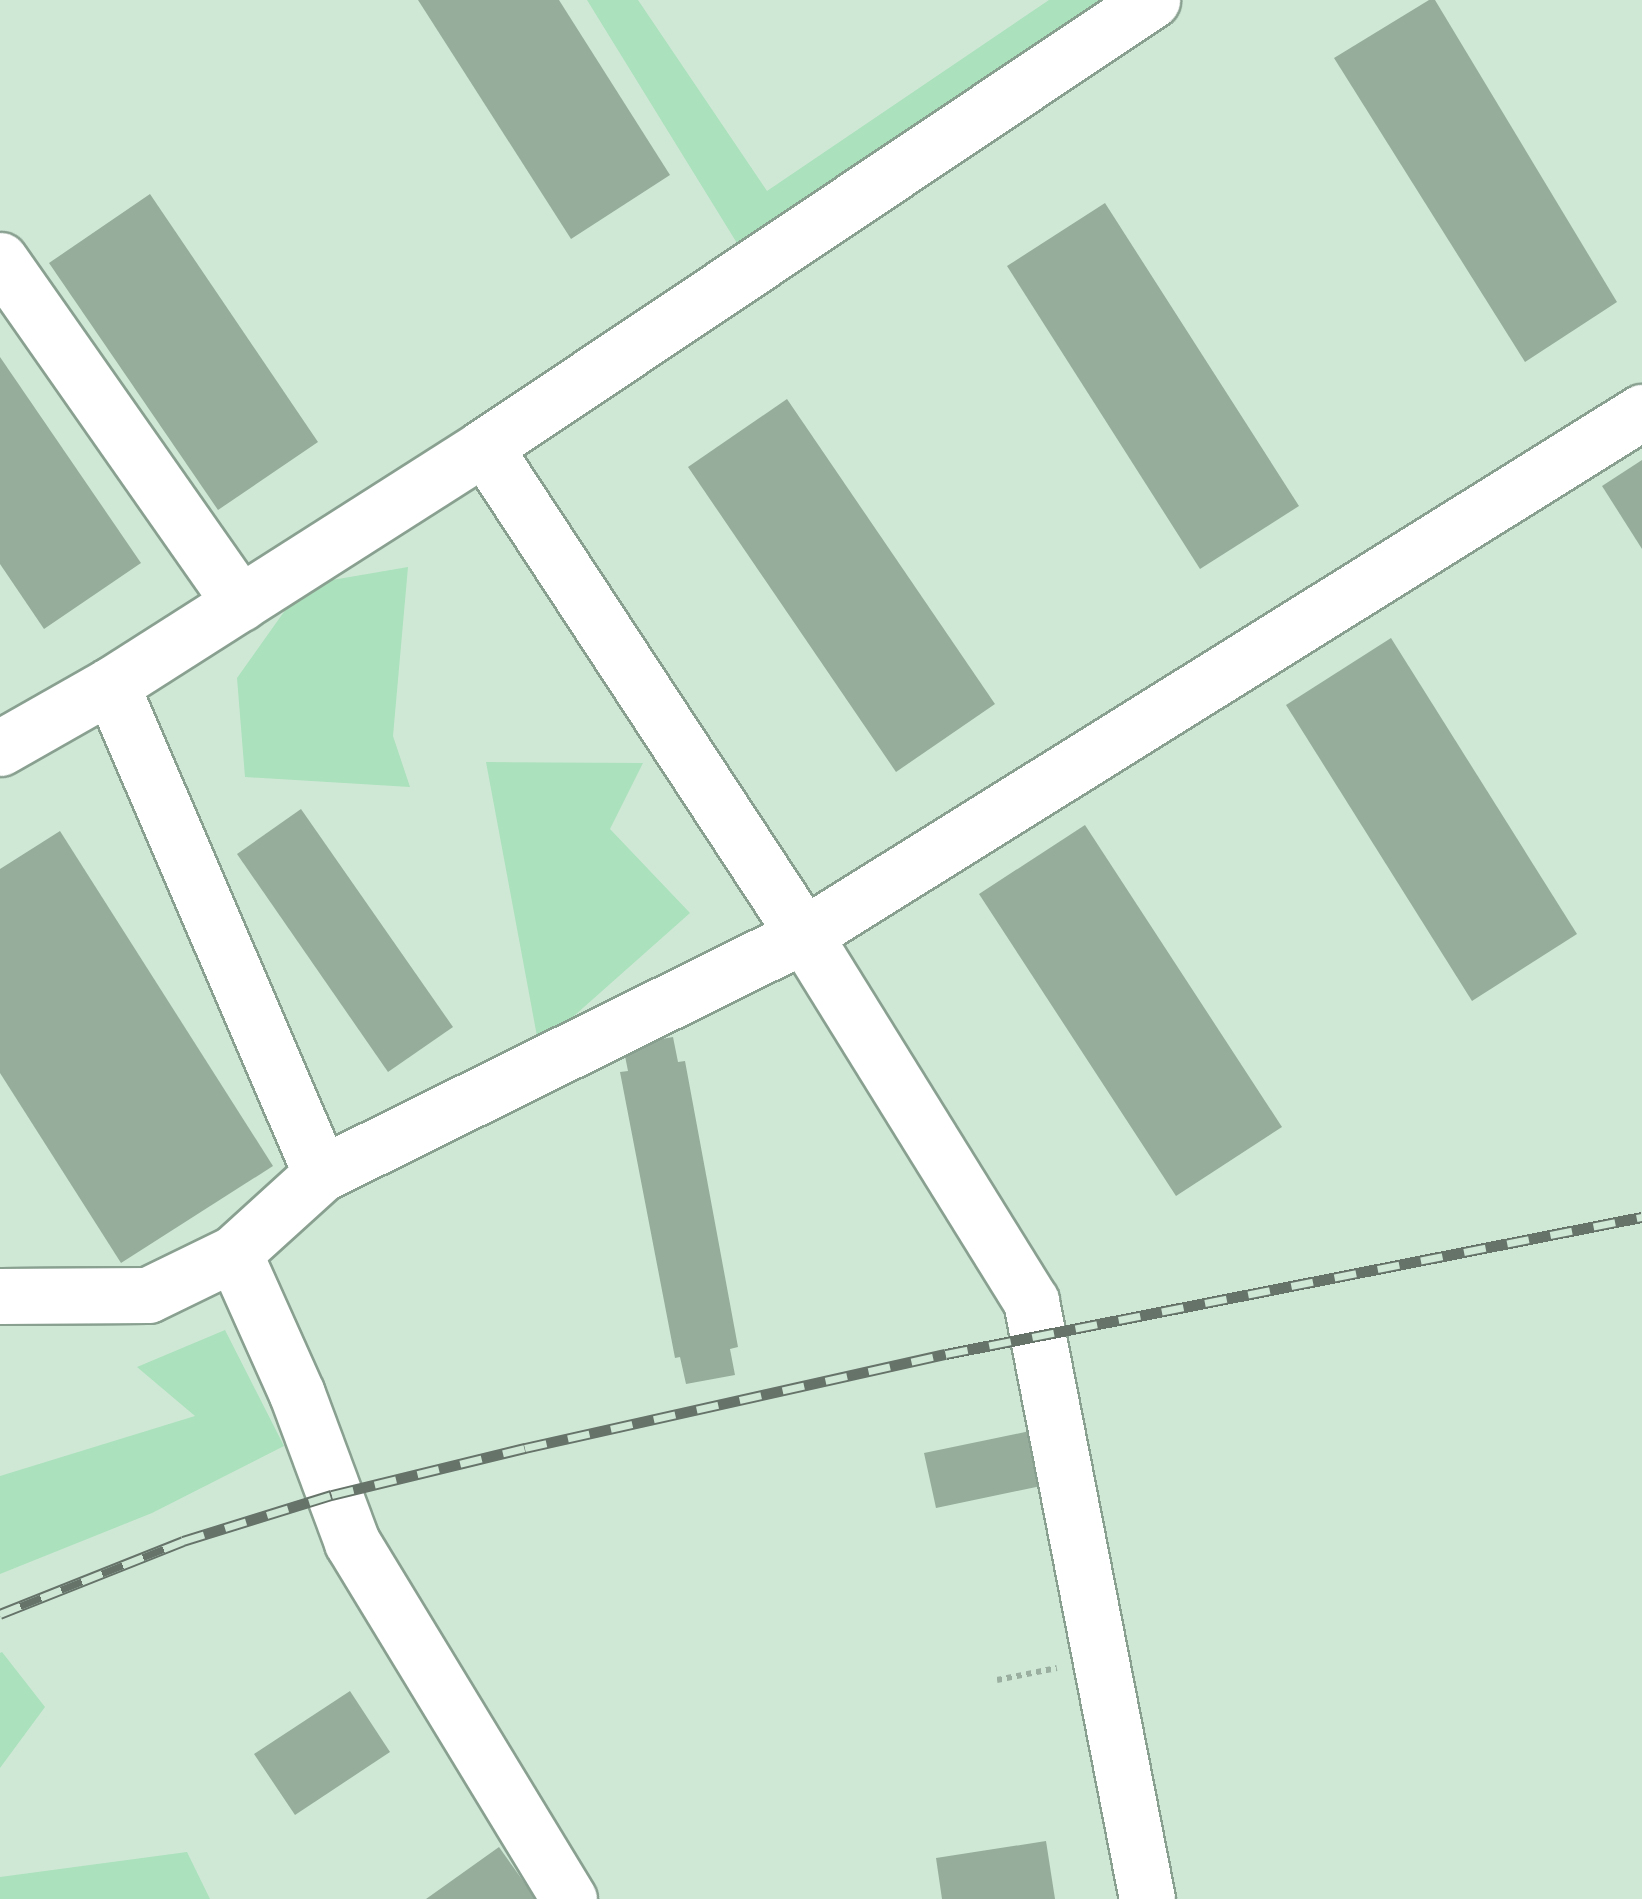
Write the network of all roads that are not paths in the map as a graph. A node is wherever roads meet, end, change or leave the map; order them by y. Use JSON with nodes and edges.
{"nodes":[{"id":1,"x":1152,"y":0,"type":"edge"},
{"id":2,"x":0,"y":260,"type":"edge"},
{"id":3,"x":1642,"y":412,"type":"edge"},
{"id":4,"x":484,"y":447,"type":"junction"},
{"id":5,"x":240,"y":603,"type":"junction"},
{"id":6,"x":112,"y":685,"type":"junction"},
{"id":7,"x":0,"y":748,"type":"edge"},
{"id":8,"x":804,"y":935,"type":"junction"},
{"id":9,"x":321,"y":1174,"type":"junction"},
{"id":10,"x":234,"y":1253,"type":"junction"},
{"id":11,"x":0,"y":1296,"type":"edge"},
{"id":12,"x":570,"y":1899,"type":"edge"},
{"id":13,"x":1147,"y":1899,"type":"edge"}],
"edges":[{"from":1,"to":4,"type":"lane"},
{"from":2,"to":5,"type":"lane"},
{"from":3,"to":8,"type":"lane"},
{"from":4,"to":5,"type":"lane"},
{"from":4,"to":8,"type":"lane"},
{"from":5,"to":6,"type":"lane"},
{"from":6,"to":7,"type":"lane"},
{"from":6,"to":9,"type":"lane"},
{"from":8,"to":9,"type":"lane"},
{"from":8,"to":13,"type":"lane"},
{"from":9,"to":10,"type":"lane"},
{"from":10,"to":11,"type":"lane"},
{"from":10,"to":12,"type":"lane"}]}
